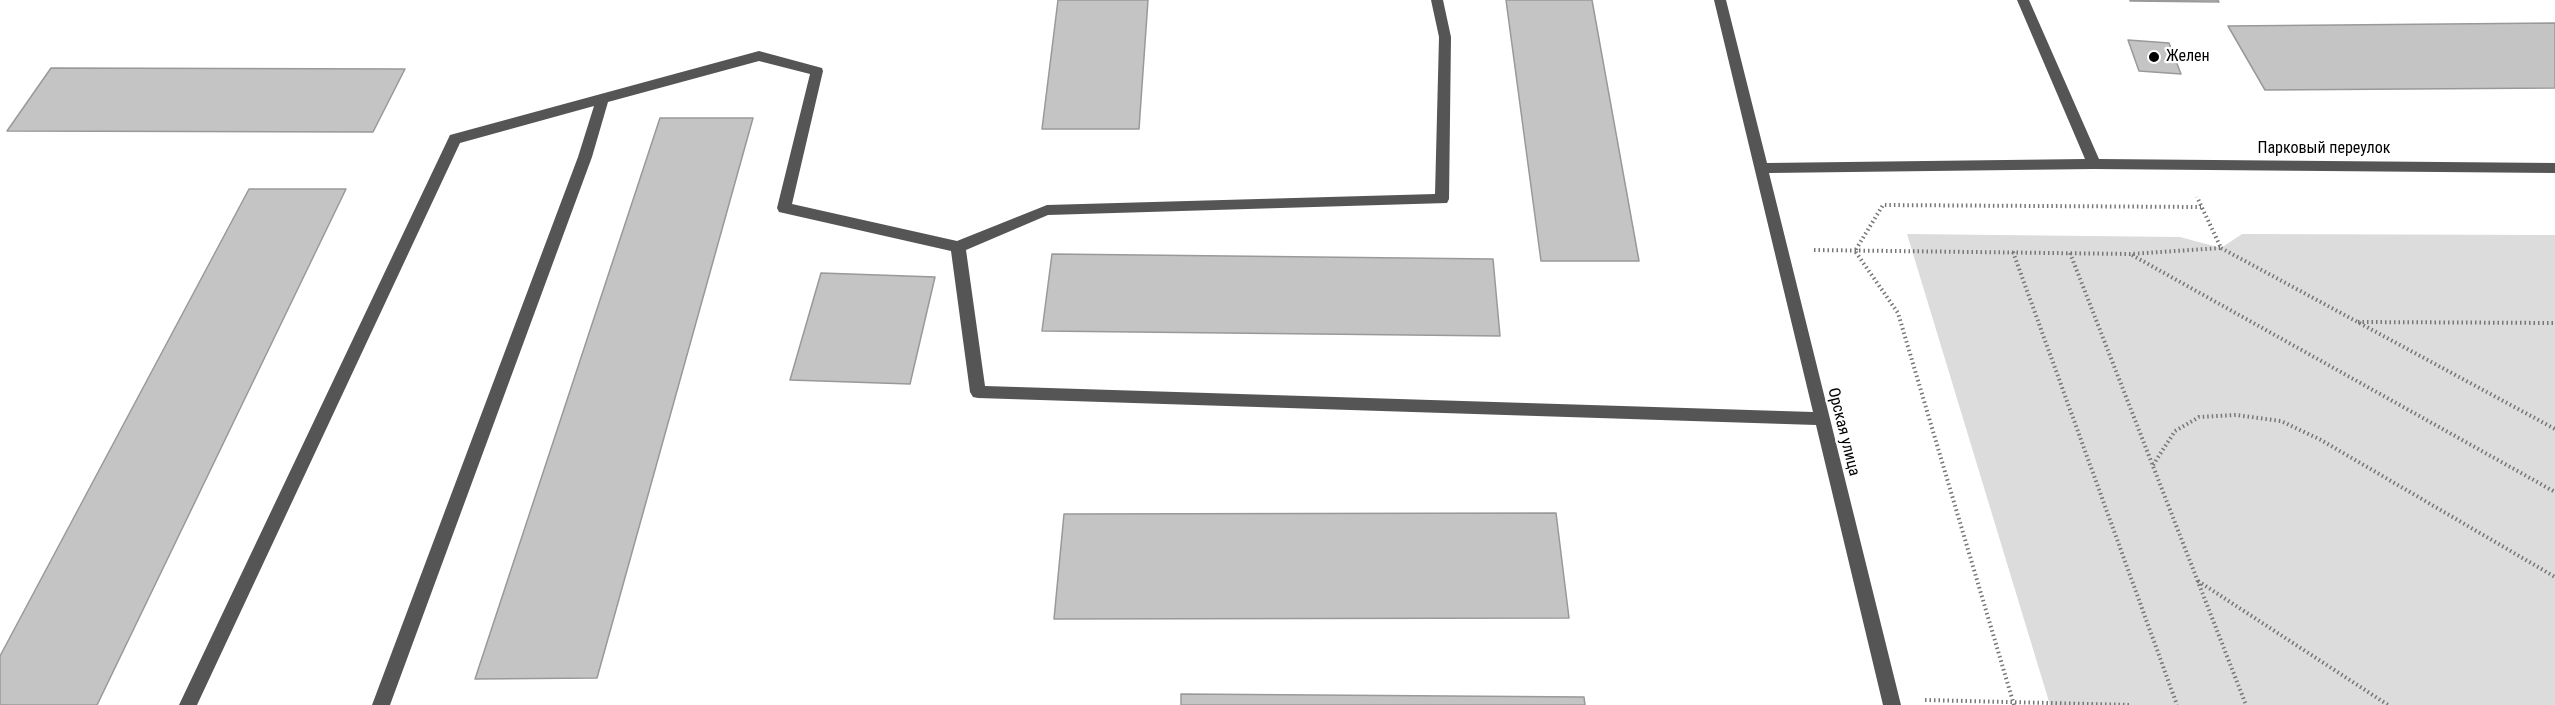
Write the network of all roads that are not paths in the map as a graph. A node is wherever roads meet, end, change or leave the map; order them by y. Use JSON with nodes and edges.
{"nodes":[{"id":1,"x":1437,"y":0,"type":"edge"},
{"id":2,"x":1720,"y":0,"type":"edge"},
{"id":3,"x":2023,"y":0,"type":"edge"},
{"id":4,"x":603,"y":97,"type":"junction"},
{"id":5,"x":2094,"y":164,"type":"junction"},
{"id":6,"x":1761,"y":168,"type":"junction"},
{"id":7,"x":2555,"y":168,"type":"edge"},
{"id":8,"x":958,"y":247,"type":"junction"},
{"id":9,"x":1821,"y":419,"type":"junction"},
{"id":10,"x":1892,"y":702,"type":"edge"},
{"id":11,"x":188,"y":705,"type":"edge"},
{"id":12,"x":381,"y":705,"type":"edge"}],
"edges":[{"from":1,"to":8,"type":"street"},
{"from":2,"to":6,"type":"street","name":"Орская улица"},
{"from":3,"to":5,"type":"street"},
{"from":4,"to":8,"type":"street"},
{"from":4,"to":11,"type":"street"},
{"from":4,"to":12,"type":"street"},
{"from":5,"to":6,"type":"street"},
{"from":5,"to":7,"type":"street","name":"Парковый переулок"},
{"from":6,"to":9,"type":"street","name":"Орская улица"},
{"from":8,"to":9,"type":"street"},
{"from":9,"to":10,"type":"street","name":"Орская улица"}]}
